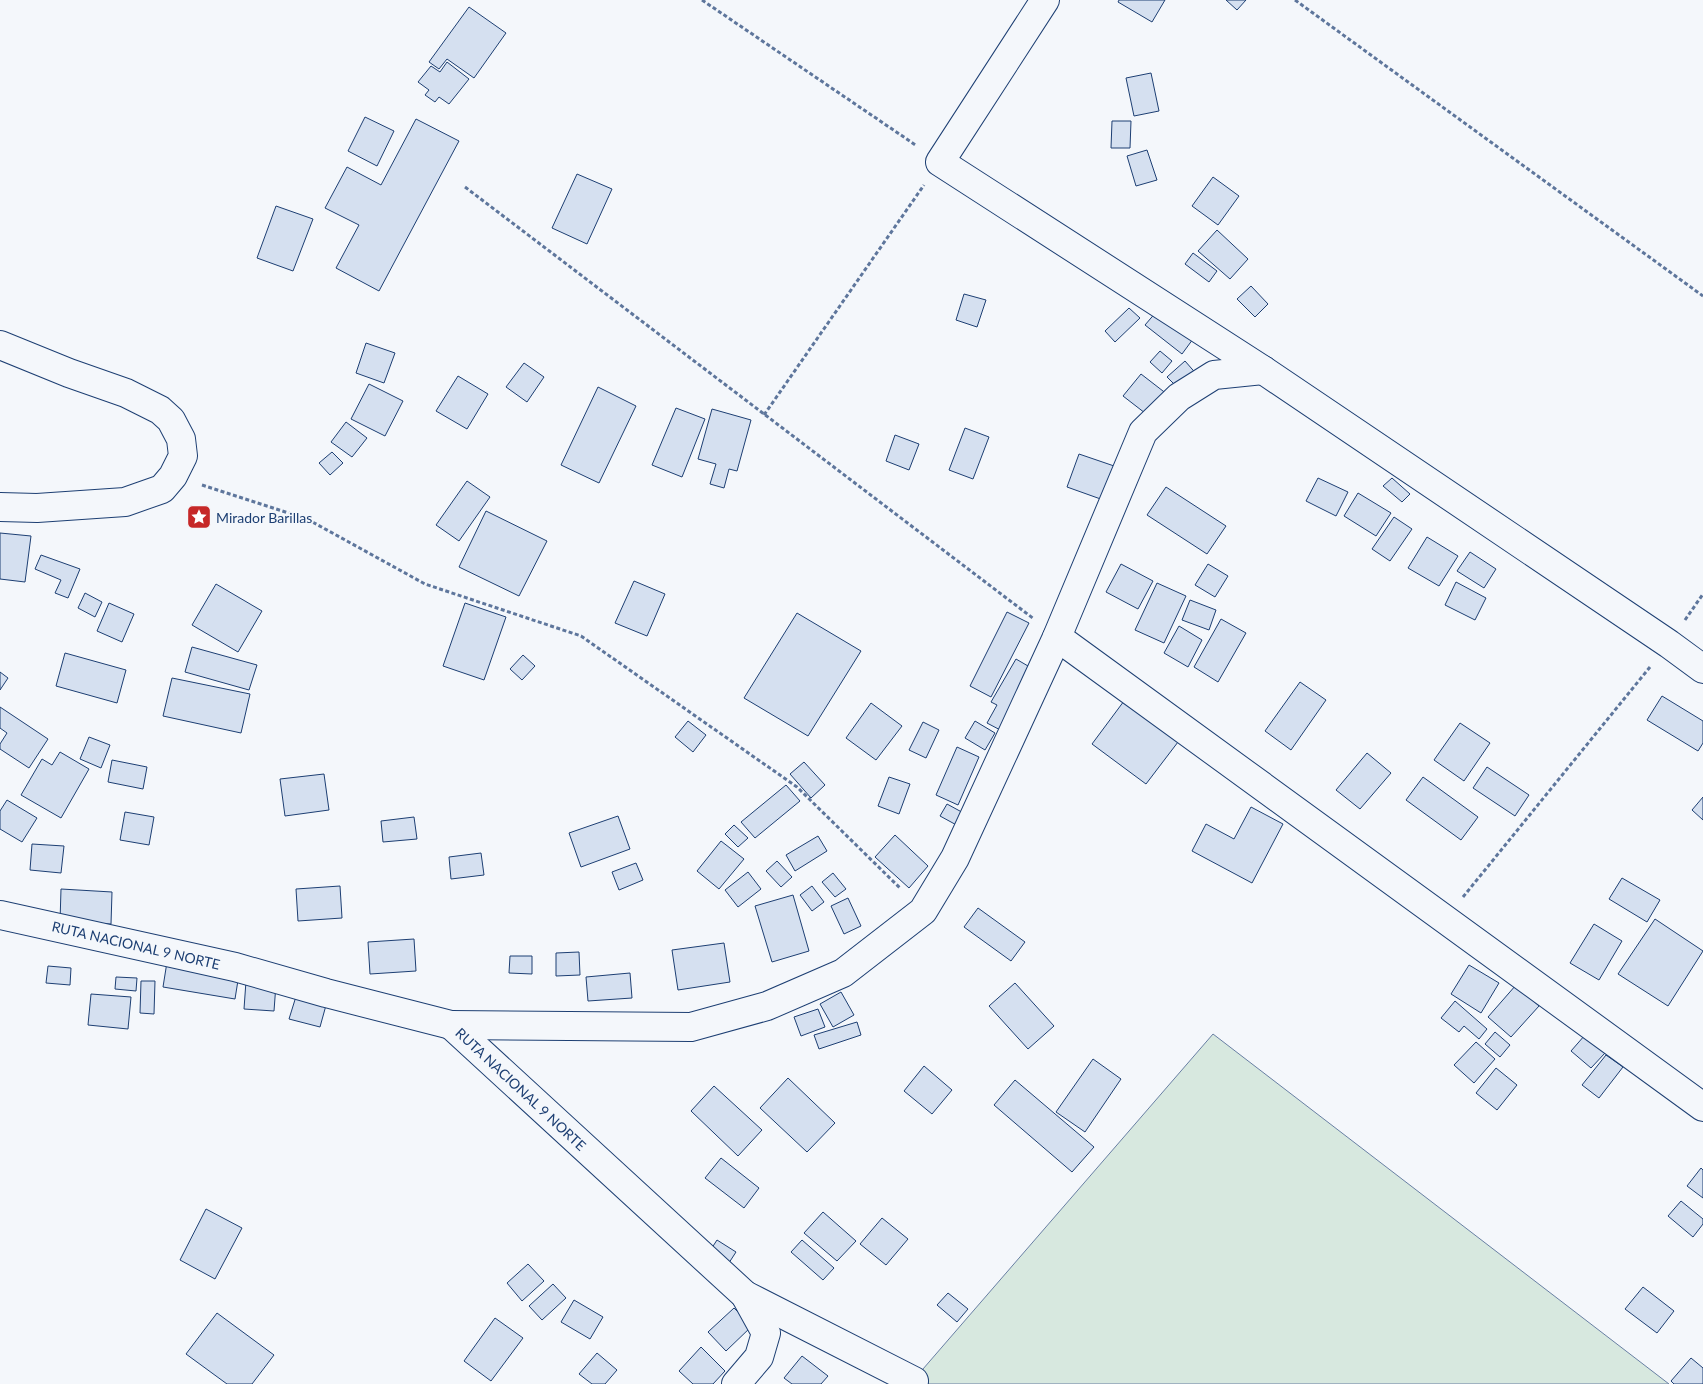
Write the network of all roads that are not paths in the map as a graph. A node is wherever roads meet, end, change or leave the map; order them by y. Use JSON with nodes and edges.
{"nodes":[{"id":1,"x":1045,"y":0,"type":"edge"},
{"id":2,"x":0,"y":345,"type":"edge"},
{"id":3,"x":1263,"y":370,"type":"junction"},
{"id":4,"x":0,"y":507,"type":"edge"},
{"id":5,"x":1057,"y":637,"type":"junction"},
{"id":6,"x":1703,"y":669,"type":"edge"},
{"id":7,"x":0,"y":914,"type":"edge"},
{"id":8,"x":451,"y":1025,"type":"junction"},
{"id":9,"x":1703,"y":1107,"type":"edge"},
{"id":10,"x":745,"y":1295,"type":"junction"},
{"id":11,"x":914,"y":1381,"type":"dead end"},
{"id":12,"x":736,"y":1384,"type":"edge"}],
"edges":[{"from":1,"to":3,"type":"street"},
{"from":2,"to":4,"type":"street"},
{"from":3,"to":5,"type":"street"},
{"from":3,"to":6,"type":"street"},
{"from":5,"to":8,"type":"street"},
{"from":5,"to":9,"type":"street"},
{"from":7,"to":8,"type":"street","name":"RUTA NACIONAL 9 NORTE"},
{"from":8,"to":10,"type":"street","name":"RUTA NACIONAL 9 NORTE"},
{"from":10,"to":11,"type":"street"},
{"from":10,"to":12,"type":"street","name":"RUTA NACIONAL 9 NORTE"}]}
